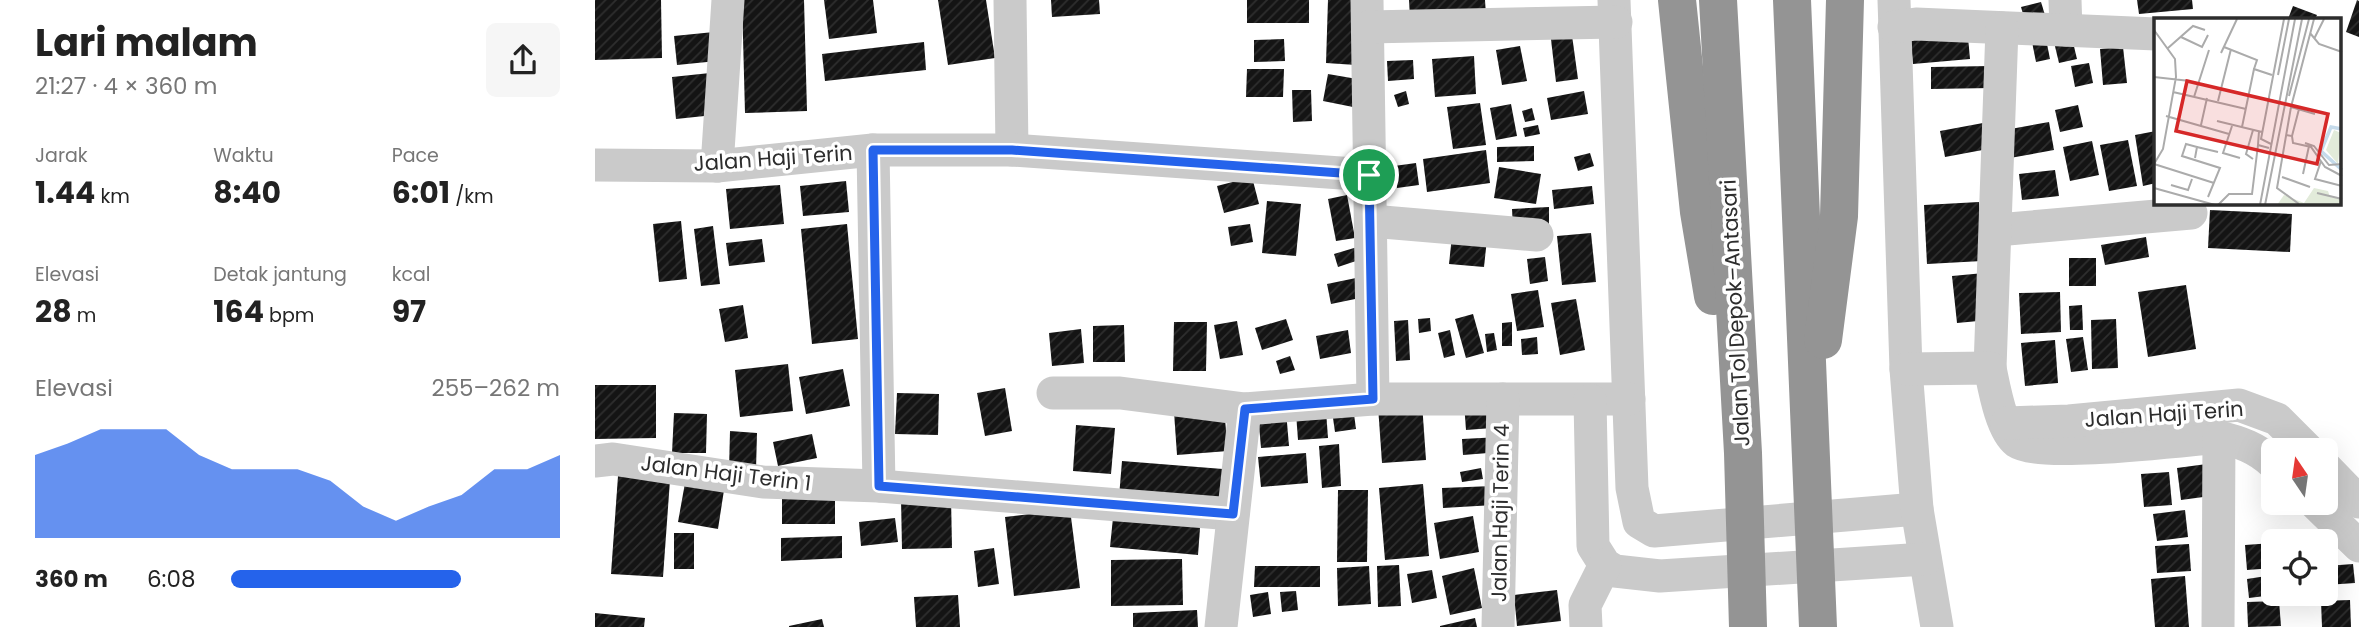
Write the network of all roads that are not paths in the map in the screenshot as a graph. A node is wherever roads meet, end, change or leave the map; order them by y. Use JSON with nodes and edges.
{"nodes":[{"id":1,"x":728,"y":0,"type":"edge"},
{"id":2,"x":1010,"y":0,"type":"edge"},
{"id":3,"x":1677,"y":0,"type":"edge"},
{"id":4,"x":1718,"y":0,"type":"edge"},
{"id":5,"x":1792,"y":0,"type":"edge"},
{"id":6,"x":1845,"y":0,"type":"edge"},
{"id":7,"x":1615,"y":11,"type":"edge"},
{"id":8,"x":1368,"y":13,"type":"edge"},
{"id":9,"x":1894,"y":14,"type":"edge"},
{"id":10,"x":2066,"y":15,"type":"edge"},
{"id":11,"x":2002,"y":28,"type":"junction"},
{"id":12,"x":2154,"y":34,"type":"edge"},
{"id":13,"x":873,"y":150,"type":"junction"},
{"id":14,"x":1012,"y":150,"type":"junction"},
{"id":15,"x":595,"y":165,"type":"edge"},
{"id":16,"x":717,"y":166,"type":"junction"},
{"id":17,"x":1369,"y":175,"type":"junction"},
{"id":18,"x":2191,"y":213,"type":"dead end"},
{"id":19,"x":1371,"y":221,"type":"junction"},
{"id":20,"x":1997,"y":230,"type":"junction"},
{"id":21,"x":1537,"y":235,"type":"dead end"},
{"id":22,"x":1990,"y":368,"type":"junction"},
{"id":23,"x":1906,"y":369,"type":"junction"},
{"id":24,"x":1053,"y":393,"type":"dead end"},
{"id":25,"x":1373,"y":399,"type":"junction"},
{"id":26,"x":1503,"y":399,"type":"junction"},
{"id":27,"x":1629,"y":399,"type":"junction"},
{"id":28,"x":1590,"y":400,"type":"junction"},
{"id":29,"x":1245,"y":409,"type":"junction"},
{"id":30,"x":2007,"y":424,"type":"junction"},
{"id":31,"x":2219,"y":437,"type":"junction"},
{"id":32,"x":2296,"y":438,"type":"edge"},
{"id":33,"x":2261,"y":452,"type":"edge"},
{"id":34,"x":1743,"y":453,"type":"junction"},
{"id":35,"x":1809,"y":455,"type":"junction"},
{"id":36,"x":595,"y":461,"type":"edge"},
{"id":37,"x":2338,"y":480,"type":"edge"},
{"id":38,"x":879,"y":486,"type":"junction"},
{"id":39,"x":1632,"y":488,"type":"junction"},
{"id":40,"x":2359,"y":502,"type":"edge"},
{"id":41,"x":1917,"y":509,"type":"junction"},
{"id":42,"x":1233,"y":514,"type":"junction"},
{"id":43,"x":2327,"y":515,"type":"edge"},
{"id":44,"x":2359,"y":546,"type":"edge"},
{"id":45,"x":1599,"y":555,"type":"junction"},
{"id":46,"x":1925,"y":559,"type":"junction"},
{"id":47,"x":1221,"y":627,"type":"edge"},
{"id":48,"x":1498,"y":627,"type":"edge"},
{"id":49,"x":1585,"y":627,"type":"edge"},
{"id":50,"x":1748,"y":627,"type":"edge"},
{"id":51,"x":1818,"y":627,"type":"edge"},
{"id":52,"x":1937,"y":627,"type":"edge"},
{"id":53,"x":2218,"y":627,"type":"edge"}],
"edges":[{"from":1,"to":16,"type":"street"},
{"from":2,"to":14,"type":"street"},
{"from":3,"to":34,"type":"highway"},
{"from":4,"to":34,"type":"highway","name":"Jalan Tol Depok–Antasari"},
{"from":5,"to":35,"type":"highway"},
{"from":6,"to":35,"type":"highway"},
{"from":7,"to":8,"type":"street"},
{"from":7,"to":27,"type":"street"},
{"from":8,"to":17,"type":"street"},
{"from":9,"to":11,"type":"street"},
{"from":9,"to":23,"type":"street"},
{"from":10,"to":11,"type":"street"},
{"from":10,"to":12,"type":"street"},
{"from":11,"to":20,"type":"street"},
{"from":13,"to":14,"type":"street","name":"Jalan Haji Terin"},
{"from":13,"to":16,"type":"street","name":"Jalan Haji Terin"},
{"from":13,"to":38,"type":"street"},
{"from":14,"to":17,"type":"street","name":"Jalan Haji Terin"},
{"from":15,"to":16,"type":"street","name":"Jalan Haji Terin"},
{"from":17,"to":19,"type":"street"},
{"from":18,"to":20,"type":"street"},
{"from":19,"to":21,"type":"street"},
{"from":19,"to":25,"type":"street"},
{"from":20,"to":22,"type":"street"},
{"from":22,"to":23,"type":"street"},
{"from":22,"to":30,"type":"street"},
{"from":23,"to":41,"type":"street"},
{"from":24,"to":29,"type":"street"},
{"from":25,"to":26,"type":"street"},
{"from":25,"to":29,"type":"street"},
{"from":26,"to":28,"type":"street"},
{"from":26,"to":48,"type":"street","name":"Jalan Haji Terin 4"},
{"from":27,"to":28,"type":"street"},
{"from":27,"to":39,"type":"street"},
{"from":28,"to":45,"type":"street"},
{"from":29,"to":42,"type":"street"},
{"from":30,"to":31,"type":"street"},
{"from":30,"to":32,"type":"street","name":"Jalan Haji Terin"},
{"from":31,"to":33,"type":"street"},
{"from":31,"to":53,"type":"street"},
{"from":34,"to":50,"type":"highway","name":"Jalan Tol Depok–Antasari"},
{"from":35,"to":51,"type":"highway"},
{"from":36,"to":38,"type":"street","name":"Jalan Haji Terin 1"},
{"from":37,"to":40,"type":"street"},
{"from":38,"to":42,"type":"street","name":"Jalan Haji Terin 1"},
{"from":39,"to":41,"type":"street"},
{"from":39,"to":45,"type":"street"},
{"from":41,"to":46,"type":"street"},
{"from":42,"to":47,"type":"street"},
{"from":43,"to":44,"type":"street"},
{"from":45,"to":46,"type":"street"},
{"from":45,"to":49,"type":"street"},
{"from":46,"to":52,"type":"street"}]}
